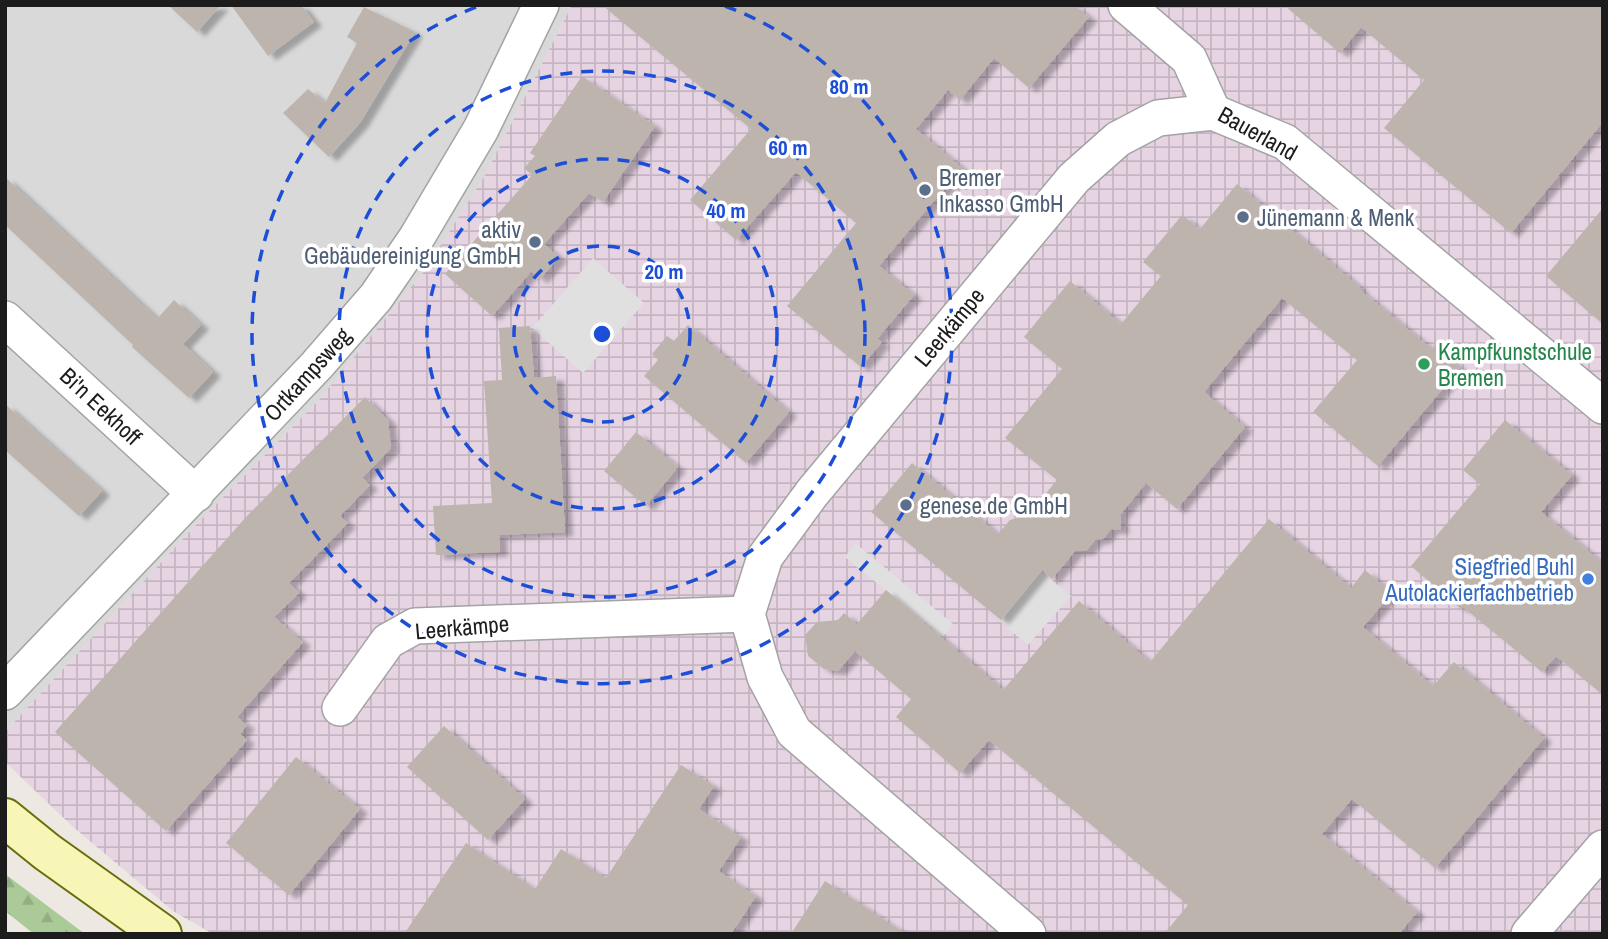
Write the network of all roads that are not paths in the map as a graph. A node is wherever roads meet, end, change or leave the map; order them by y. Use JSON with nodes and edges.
{"nodes":[{"id":1,"x":541,"y":5,"type":"edge"},
{"id":2,"x":1126,"y":5,"type":"edge"},
{"id":3,"x":1213,"y":112,"type":"junction"},
{"id":4,"x":5,"y":319,"type":"edge"},
{"id":5,"x":1603,"y":406,"type":"edge"},
{"id":6,"x":196,"y":494,"type":"junction"},
{"id":7,"x":747,"y":614,"type":"junction"},
{"id":8,"x":5,"y":692,"type":"edge"},
{"id":9,"x":340,"y":708,"type":"dead end"},
{"id":10,"x":5,"y":818,"type":"edge"},
{"id":11,"x":1603,"y":848,"type":"edge"},
{"id":12,"x":162,"y":934,"type":"edge"},
{"id":13,"x":1028,"y":934,"type":"edge"},
{"id":14,"x":1529,"y":934,"type":"edge"}],
"edges":[{"from":1,"to":6,"type":"street","name":"Ortkampsweg"},
{"from":2,"to":3,"type":"street","name":"Bauerland"},
{"from":3,"to":5,"type":"street","name":"Bauerland"},
{"from":3,"to":7,"type":"street","name":"Leerkämpe"},
{"from":4,"to":6,"type":"street","name":"Bi'n Eekhoff"},
{"from":6,"to":8,"type":"street","name":"Ortkampsweg"},
{"from":7,"to":9,"type":"street","name":"Leerkämpe"},
{"from":7,"to":13,"type":"street"},
{"from":10,"to":12,"type":"main road"},
{"from":11,"to":14,"type":"street"}]}
